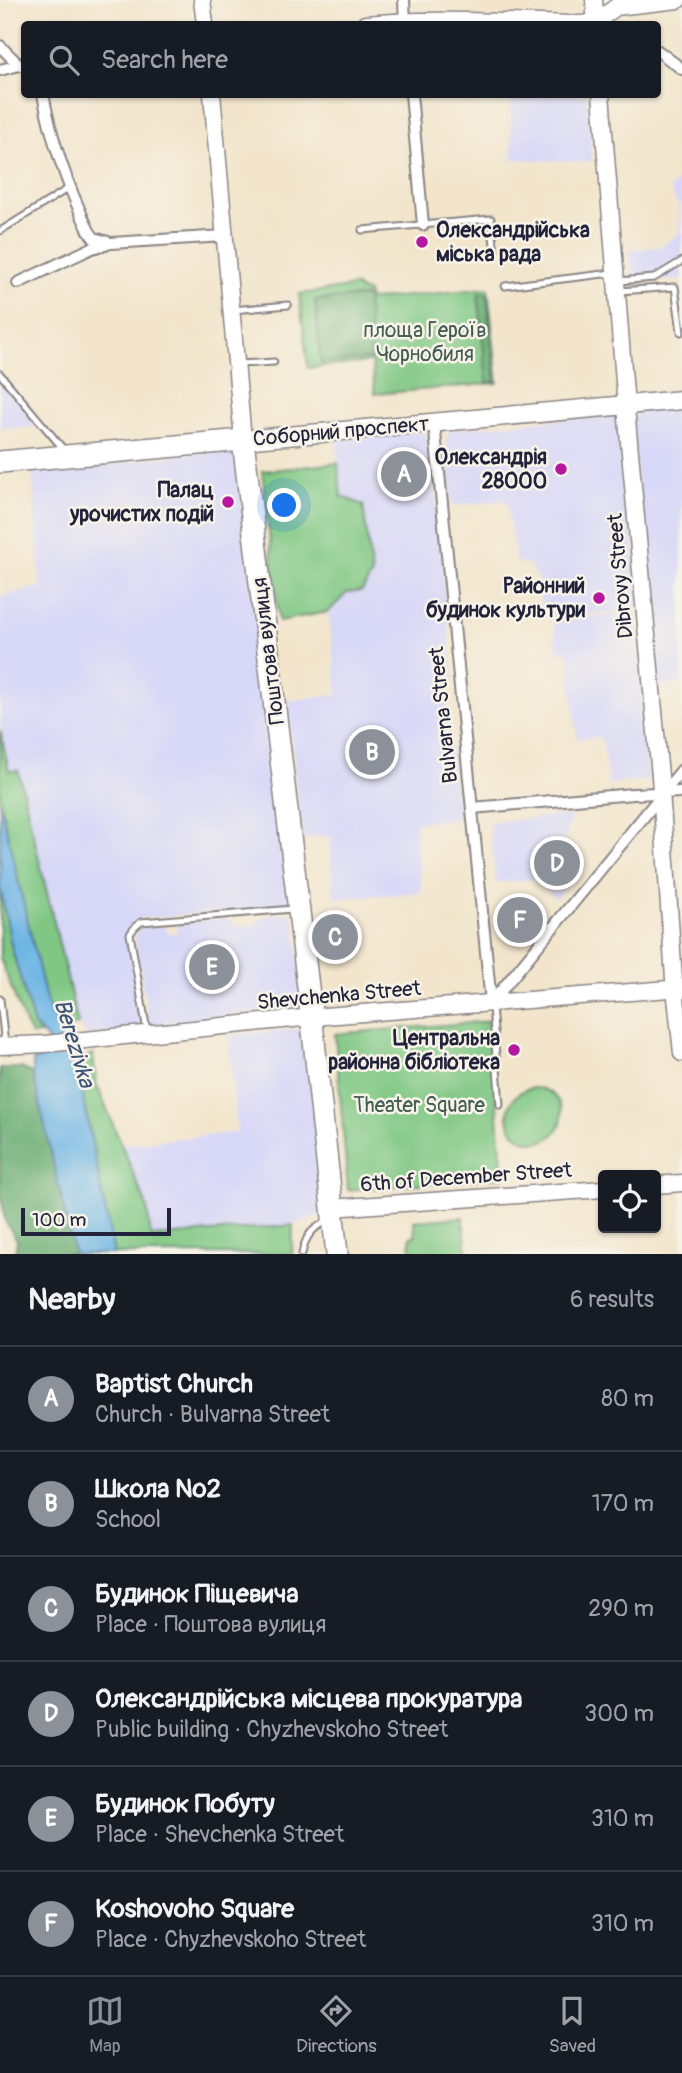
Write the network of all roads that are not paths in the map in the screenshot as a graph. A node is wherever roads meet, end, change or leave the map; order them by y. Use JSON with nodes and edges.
{"nodes":[{"id":1,"x":202,"y":0,"type":"edge"},
{"id":2,"x":404,"y":0,"type":"edge"},
{"id":3,"x":594,"y":0,"type":"edge"},
{"id":4,"x":678,"y":0,"type":"edge"},
{"id":5,"x":205,"y":21,"type":"edge"},
{"id":6,"x":405,"y":21,"type":"edge"},
{"id":7,"x":466,"y":21,"type":"edge"},
{"id":8,"x":505,"y":21,"type":"edge"},
{"id":9,"x":596,"y":21,"type":"edge"},
{"id":10,"x":598,"y":21,"type":"edge"},
{"id":11,"x":0,"y":46,"type":"edge"},
{"id":12,"x":661,"y":54,"type":"edge"},
{"id":13,"x":21,"y":64,"type":"edge"},
{"id":14,"x":21,"y":65,"type":"edge"},
{"id":15,"x":682,"y":69,"type":"edge"},
{"id":16,"x":0,"y":70,"type":"edge"},
{"id":17,"x":44,"y":98,"type":"edge"},
{"id":18,"x":212,"y":98,"type":"edge"},
{"id":19,"x":411,"y":98,"type":"edge"},
{"id":20,"x":601,"y":98,"type":"edge"},
{"id":21,"x":69,"y":188,"type":"junction"},
{"id":22,"x":424,"y":225,"type":"junction"},
{"id":23,"x":362,"y":230,"type":"dead end"},
{"id":24,"x":0,"y":231,"type":"edge"},
{"id":25,"x":225,"y":236,"type":"junction"},
{"id":26,"x":111,"y":243,"type":"junction"},
{"id":27,"x":495,"y":253,"type":"dead end"},
{"id":28,"x":682,"y":261,"type":"edge"},
{"id":29,"x":616,"y":282,"type":"junction"},
{"id":30,"x":18,"y":283,"type":"dead end"},
{"id":31,"x":505,"y":286,"type":"dead end"},
{"id":32,"x":288,"y":305,"type":"dead end"},
{"id":33,"x":232,"y":310,"type":"junction"},
{"id":34,"x":681,"y":332,"type":"edge"},
{"id":35,"x":274,"y":362,"type":"dead end"},
{"id":36,"x":237,"y":364,"type":"junction"},
{"id":37,"x":0,"y":374,"type":"edge"},
{"id":38,"x":682,"y":400,"type":"edge"},
{"id":39,"x":626,"y":405,"type":"junction"},
{"id":40,"x":434,"y":422,"type":"junction"},
{"id":41,"x":243,"y":440,"type":"junction"},
{"id":42,"x":70,"y":456,"type":"junction"},
{"id":43,"x":0,"y":462,"type":"edge"},
{"id":44,"x":682,"y":770,"type":"edge"},
{"id":45,"x":682,"y":792,"type":"edge"},
{"id":46,"x":661,"y":793,"type":"junction"},
{"id":47,"x":472,"y":808,"type":"junction"},
{"id":48,"x":299,"y":908,"type":"junction"},
{"id":49,"x":679,"y":989,"type":"edge"},
{"id":50,"x":0,"y":999,"type":"edge"},
{"id":51,"x":491,"y":1003,"type":"junction"},
{"id":52,"x":312,"y":1017,"type":"junction"},
{"id":53,"x":147,"y":1034,"type":"junction"},
{"id":54,"x":3,"y":1046,"type":"edge"},
{"id":55,"x":682,"y":1053,"type":"edge"},
{"id":56,"x":500,"y":1105,"type":"dead end"},
{"id":57,"x":682,"y":1183,"type":"edge"},
{"id":58,"x":661,"y":1185,"type":"edge"},
{"id":59,"x":598,"y":1189,"type":"edge"},
{"id":60,"x":332,"y":1213,"type":"junction"},
{"id":61,"x":302,"y":1254,"type":"edge"},
{"id":62,"x":337,"y":1254,"type":"edge"}],
"edges":[{"from":1,"to":5,"type":"street"},
{"from":2,"to":6,"type":"street"},
{"from":3,"to":9,"type":"street"},
{"from":4,"to":10,"type":"street"},
{"from":7,"to":8,"type":"street"},
{"from":11,"to":13,"type":"street"},
{"from":12,"to":15,"type":"street"},
{"from":14,"to":16,"type":"street"},
{"from":17,"to":21,"type":"street"},
{"from":18,"to":25,"type":"street","name":"Поштова вулиця"},
{"from":19,"to":22,"type":"street"},
{"from":20,"to":29,"type":"street","name":"Dibrovy Street"},
{"from":21,"to":24,"type":"lane"},
{"from":21,"to":26,"type":"street"},
{"from":22,"to":23,"type":"lane"},
{"from":22,"to":27,"type":"lane"},
{"from":25,"to":26,"type":"street"},
{"from":25,"to":33,"type":"street","name":"Поштова вулиця"},
{"from":26,"to":30,"type":"street"},
{"from":28,"to":29,"type":"lane"},
{"from":29,"to":31,"type":"lane"},
{"from":29,"to":34,"type":"lane"},
{"from":29,"to":39,"type":"street","name":"Dibrovy Street"},
{"from":32,"to":33,"type":"lane"},
{"from":33,"to":36,"type":"street","name":"Поштова вулиця"},
{"from":35,"to":36,"type":"lane"},
{"from":36,"to":41,"type":"street","name":"Поштова вулиця"},
{"from":37,"to":42,"type":"lane"},
{"from":38,"to":39,"type":"main road","name":"Соборний проспект"},
{"from":39,"to":40,"type":"main road","name":"Соборний проспект"},
{"from":39,"to":46,"type":"street","name":"Dibrovy Street"},
{"from":40,"to":41,"type":"main road","name":"Соборний проспект"},
{"from":40,"to":47,"type":"street","name":"Bulvarna Street"},
{"from":41,"to":42,"type":"highway","name":"Соборний проспект"},
{"from":41,"to":48,"type":"highway","name":"Поштова вулиця"},
{"from":42,"to":43,"type":"highway","name":"Соборний проспект"},
{"from":44,"to":46,"type":"street"},
{"from":45,"to":46,"type":"street"},
{"from":46,"to":47,"type":"street"},
{"from":46,"to":49,"type":"street","name":"Dibrovy Street"},
{"from":46,"to":51,"type":"street"},
{"from":47,"to":51,"type":"street","name":"Bulvarna Street"},
{"from":48,"to":52,"type":"highway","name":"Поштова вулиця"},
{"from":48,"to":53,"type":"lane"},
{"from":49,"to":51,"type":"street","name":"Shevchenka Street"},
{"from":49,"to":55,"type":"street","name":"Dibrovy Street"},
{"from":50,"to":54,"type":"lane"},
{"from":51,"to":52,"type":"street","name":"Shevchenka Street"},
{"from":51,"to":56,"type":"lane"},
{"from":52,"to":53,"type":"street","name":"Shevchenka Street"},
{"from":52,"to":60,"type":"highway","name":"Поштова вулиця"},
{"from":53,"to":54,"type":"street","name":"Shevchenka Street"},
{"from":57,"to":58,"type":"street"},
{"from":59,"to":60,"type":"street","name":"6th of December Street"},
{"from":60,"to":61,"type":"lane"},
{"from":60,"to":62,"type":"highway","name":"Поштова вулиця"}]}
